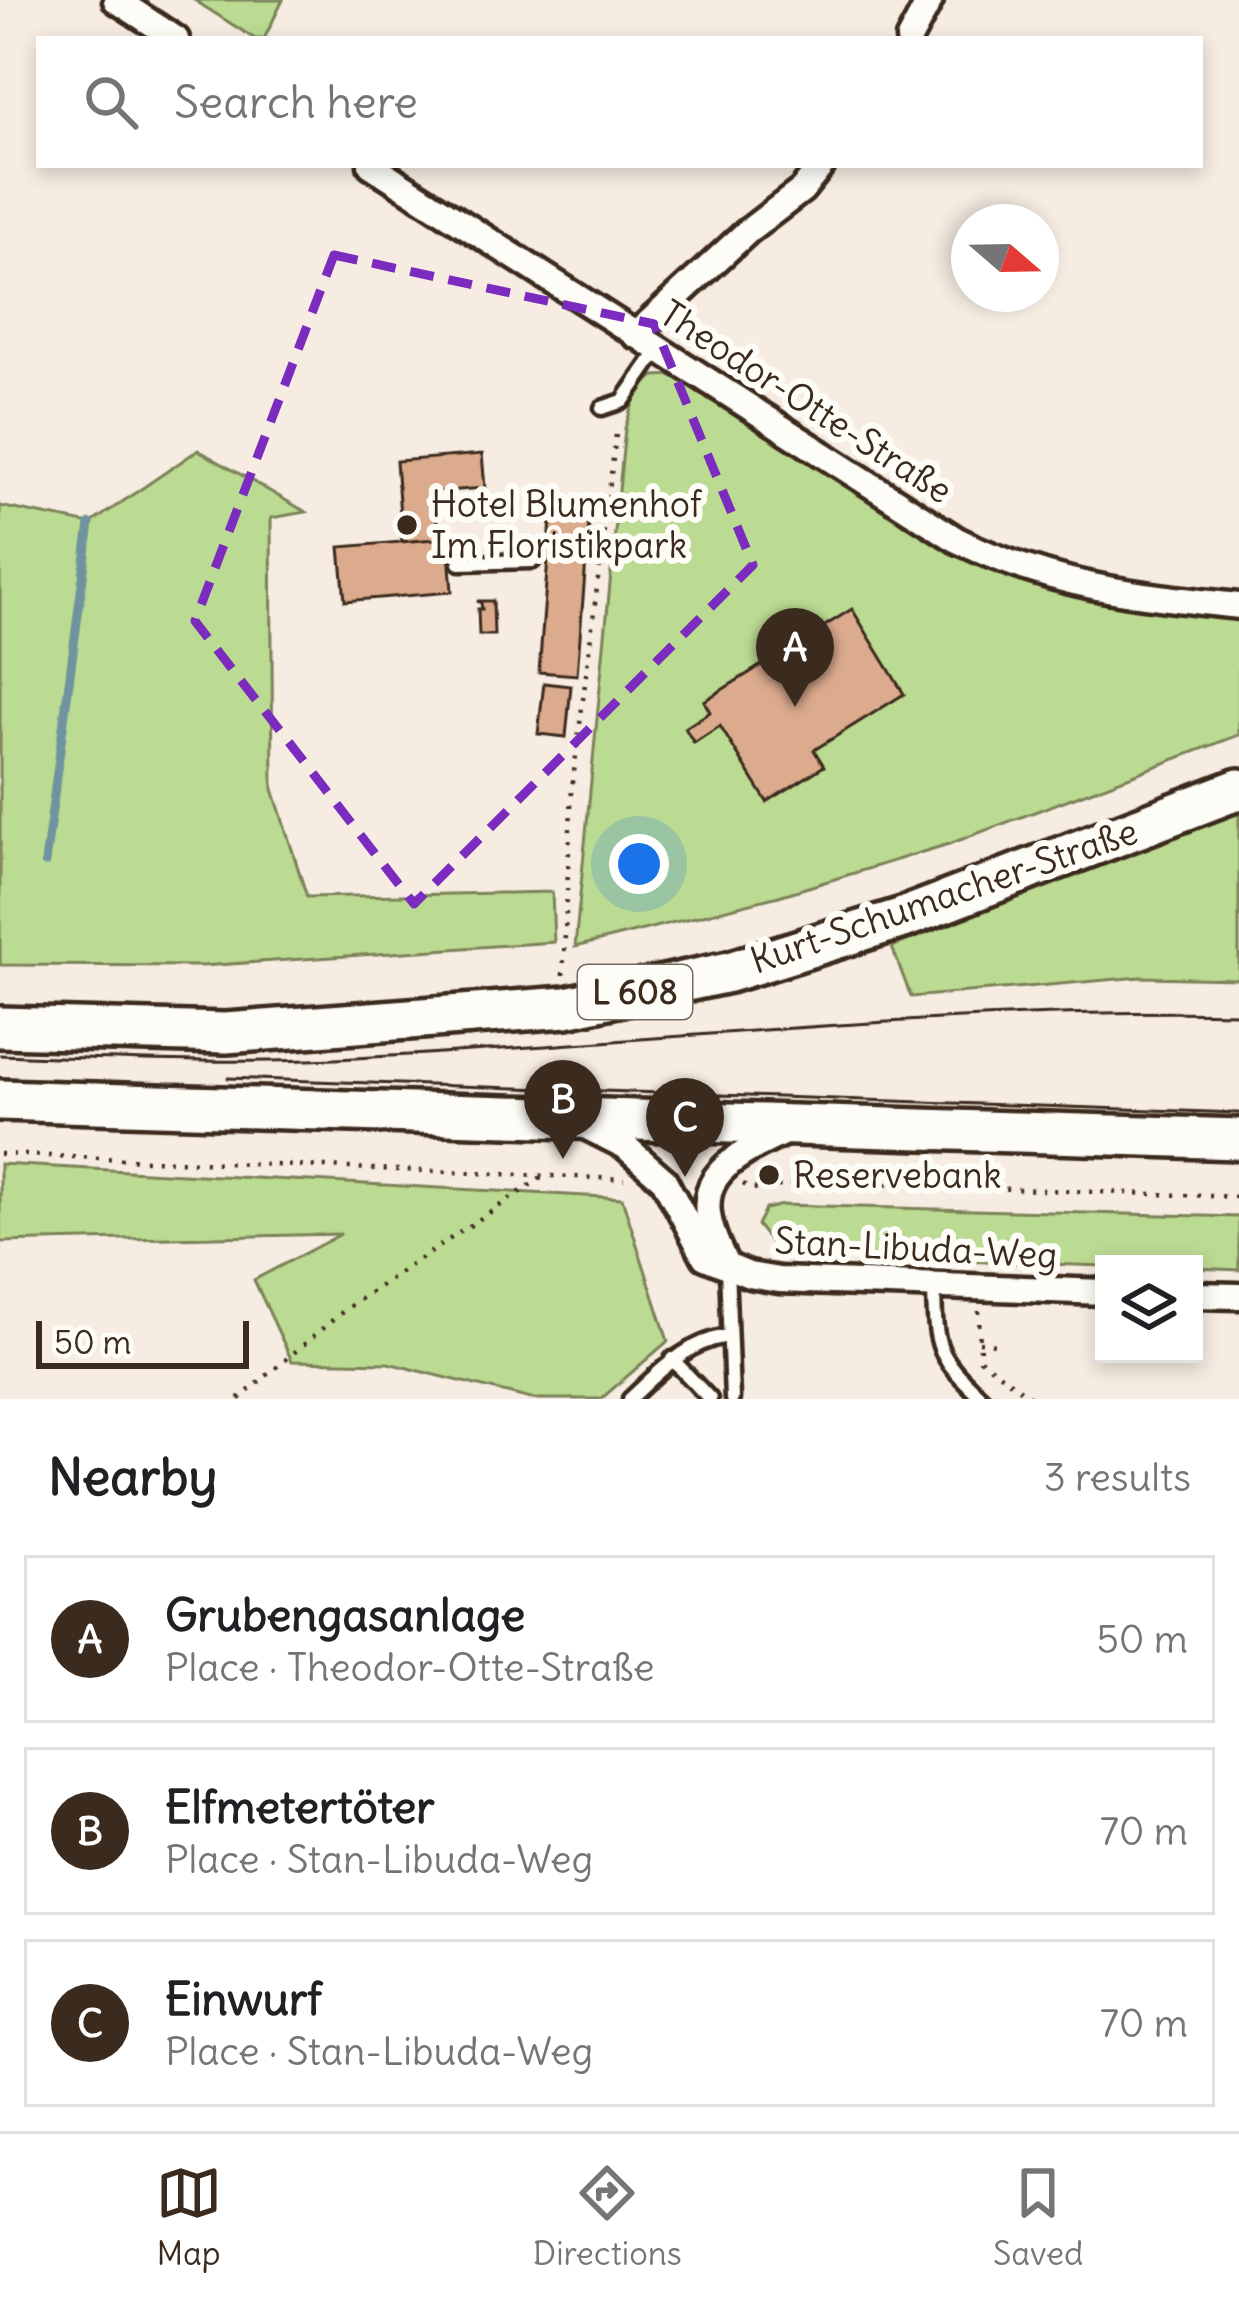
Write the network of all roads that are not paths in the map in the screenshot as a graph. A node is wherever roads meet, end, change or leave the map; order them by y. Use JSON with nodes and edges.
{"nodes":[{"id":1,"x":116,"y":0,"type":"edge"},
{"id":2,"x":930,"y":0,"type":"edge"},
{"id":3,"x":171,"y":36,"type":"edge"},
{"id":4,"x":911,"y":36,"type":"edge"},
{"id":5,"x":376,"y":168,"type":"edge"},
{"id":6,"x":820,"y":168,"type":"edge"},
{"id":7,"x":635,"y":334,"type":"junction"},
{"id":8,"x":659,"y":350,"type":"junction"},
{"id":9,"x":602,"y":408,"type":"dead end"},
{"id":10,"x":532,"y":561,"type":"dead end"},
{"id":11,"x":460,"y":563,"type":"dead end"},
{"id":12,"x":1239,"y":606,"type":"edge"},
{"id":13,"x":1239,"y":789,"type":"edge"},
{"id":14,"x":0,"y":1027,"type":"edge"},
{"id":15,"x":0,"y":1100,"type":"edge"},
{"id":16,"x":566,"y":1118,"type":"junction"},
{"id":17,"x":804,"y":1124,"type":"junction"},
{"id":18,"x":1239,"y":1139,"type":"edge"},
{"id":19,"x":727,"y":1267,"type":"junction"},
{"id":20,"x":934,"y":1286,"type":"junction"},
{"id":21,"x":1095,"y":1292,"type":"edge"},
{"id":22,"x":1203,"y":1295,"type":"edge"},
{"id":23,"x":1239,"y":1297,"type":"edge"},
{"id":24,"x":727,"y":1336,"type":"junction"},
{"id":25,"x":672,"y":1359,"type":"junction"},
{"id":26,"x":630,"y":1399,"type":"edge"},
{"id":27,"x":710,"y":1399,"type":"edge"},
{"id":28,"x":732,"y":1399,"type":"edge"},
{"id":29,"x":982,"y":1399,"type":"edge"}],
"edges":[{"from":1,"to":3,"type":"street"},
{"from":2,"to":4,"type":"street"},
{"from":5,"to":7,"type":"street","name":"Theodor-Otte-Straße"},
{"from":6,"to":7,"type":"street"},
{"from":7,"to":8,"type":"street","name":"Theodor-Otte-Straße"},
{"from":8,"to":9,"type":"lane"},
{"from":8,"to":12,"type":"street","name":"Theodor-Otte-Straße"},
{"from":10,"to":11,"type":"lane"},
{"from":13,"to":14,"type":"main road","name":"Kurt-Schumacher-Straße","number":"L 608"},
{"from":15,"to":16,"type":"main road"},
{"from":16,"to":17,"type":"main road"},
{"from":16,"to":19,"type":"street","name":"Stan-Libuda-Weg"},
{"from":17,"to":18,"type":"main road"},
{"from":17,"to":19,"type":"street","name":"Stan-Libuda-Weg"},
{"from":19,"to":20,"type":"street","name":"Stan-Libuda-Weg"},
{"from":19,"to":24,"type":"lane"},
{"from":20,"to":21,"type":"street","name":"Stan-Libuda-Weg"},
{"from":20,"to":29,"type":"lane"},
{"from":22,"to":23,"type":"street"},
{"from":24,"to":25,"type":"lane"},
{"from":24,"to":28,"type":"lane"},
{"from":25,"to":26,"type":"lane"},
{"from":25,"to":27,"type":"lane"}]}
